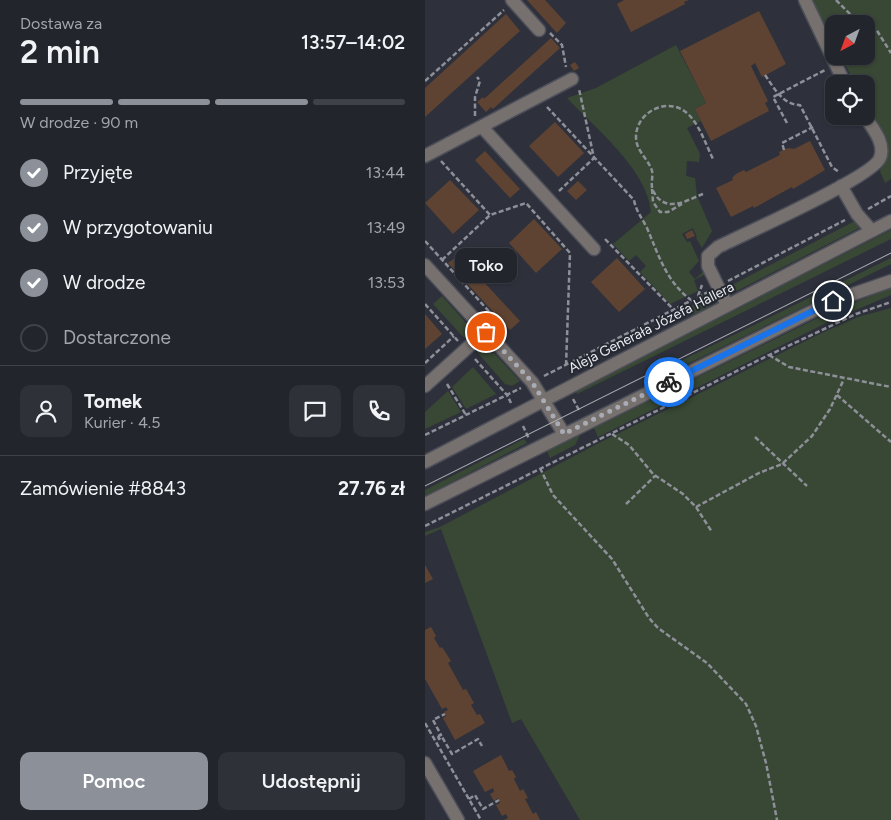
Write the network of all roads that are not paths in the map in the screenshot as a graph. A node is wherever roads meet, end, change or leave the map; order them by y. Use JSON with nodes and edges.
{"nodes":[{"id":1,"x":805,"y":0,"type":"edge"},
{"id":2,"x":513,"y":1,"type":"edge"},
{"id":3,"x":539,"y":30,"type":"road end"},
{"id":4,"x":840,"y":75,"type":"edge"},
{"id":5,"x":572,"y":79,"type":"road end"},
{"id":6,"x":479,"y":125,"type":"junction"},
{"id":7,"x":870,"y":125,"type":"edge"},
{"id":8,"x":431,"y":156,"type":"edge"},
{"id":9,"x":845,"y":184,"type":"junction"},
{"id":10,"x":891,"y":221,"type":"edge"},
{"id":11,"x":873,"y":230,"type":"junction"},
{"id":12,"x":594,"y":249,"type":"dead end"},
{"id":13,"x":425,"y":264,"type":"edge"},
{"id":14,"x":891,"y":281,"type":"edge"},
{"id":15,"x":727,"y":305,"type":"junction"},
{"id":16,"x":486,"y":332,"type":"junction"},
{"id":17,"x":425,"y":386,"type":"edge"},
{"id":18,"x":544,"y":399,"type":"junction"},
{"id":19,"x":564,"y":434,"type":"junction"},
{"id":20,"x":425,"y":462,"type":"edge"},
{"id":21,"x":425,"y":504,"type":"edge"},
{"id":22,"x":425,"y":763,"type":"edge"},
{"id":23,"x":457,"y":820,"type":"edge"}],
"edges":[{"from":1,"to":4,"type":"street"},
{"from":2,"to":3,"type":"street"},
{"from":5,"to":6,"type":"street"},
{"from":6,"to":8,"type":"street"},
{"from":6,"to":12,"type":"street"},
{"from":7,"to":9,"type":"street"},
{"from":9,"to":11,"type":"street"},
{"from":9,"to":15,"type":"street"},
{"from":10,"to":11,"type":"street","name":"Aleja Generała Józefa Hallera"},
{"from":11,"to":15,"type":"street","name":"Aleja Generała Józefa Hallera"},
{"from":13,"to":16,"type":"street"},
{"from":14,"to":19,"type":"street"},
{"from":15,"to":18,"type":"street","name":"Aleja Generała Józefa Hallera"},
{"from":16,"to":17,"type":"street"},
{"from":16,"to":18,"type":"street"},
{"from":18,"to":19,"type":"street"},
{"from":18,"to":20,"type":"street","name":"Aleja Generała Józefa Hallera"},
{"from":19,"to":21,"type":"street"},
{"from":22,"to":23,"type":"street"}]}
